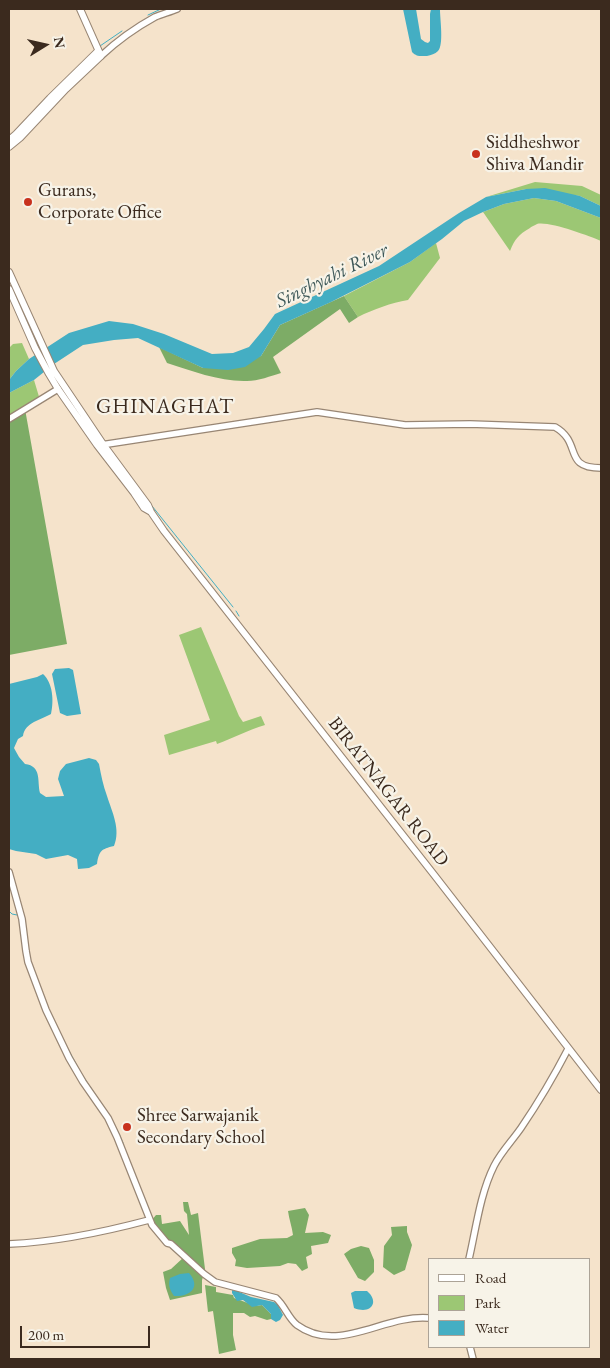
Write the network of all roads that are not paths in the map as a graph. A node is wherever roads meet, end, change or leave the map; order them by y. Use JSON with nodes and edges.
{"nodes":[{"id":1,"x":80,"y":9,"type":"edge"},
{"id":2,"x":177,"y":9,"type":"edge"},
{"id":3,"x":100,"y":53,"type":"junction"},
{"id":4,"x":9,"y":140,"type":"edge"},
{"id":5,"x":9,"y":147,"type":"edge"},
{"id":6,"x":9,"y":272,"type":"edge"},
{"id":7,"x":9,"y":289,"type":"edge"},
{"id":8,"x":38,"y":346,"type":"junction"},
{"id":9,"x":51,"y":373,"type":"junction"},
{"id":10,"x":58,"y":389,"type":"junction"},
{"id":11,"x":9,"y":419,"type":"edge"},
{"id":12,"x":100,"y":445,"type":"junction"},
{"id":13,"x":601,"y":468,"type":"edge"},
{"id":14,"x":9,"y":872,"type":"edge"},
{"id":15,"x":568,"y":1049,"type":"junction"},
{"id":16,"x":601,"y":1090,"type":"edge"},
{"id":17,"x":149,"y":1220,"type":"junction"},
{"id":18,"x":9,"y":1244,"type":"edge"},
{"id":19,"x":468,"y":1258,"type":"edge"},
{"id":20,"x":428,"y":1318,"type":"edge"}],
"edges":[{"from":1,"to":3,"type":"main road"},
{"from":2,"to":3,"type":"street"},
{"from":3,"to":4,"type":"main road"},
{"from":3,"to":5,"type":"main road"},
{"from":6,"to":8,"type":"main road","name":"BIRATNAGAR ROAD"},
{"from":7,"to":8,"type":"main road","name":"BIRATNAGAR ROAD"},
{"from":8,"to":9,"type":"main road","name":"BIRATNAGAR ROAD"},
{"from":9,"to":10,"type":"main road","name":"BIRATNAGAR ROAD"},
{"from":9,"to":12,"type":"main road","name":"BIRATNAGAR ROAD"},
{"from":10,"to":11,"type":"street"},
{"from":10,"to":12,"type":"main road","name":"BIRATNAGAR ROAD"},
{"from":12,"to":13,"type":"street"},
{"from":12,"to":15,"type":"main road","name":"BIRATNAGAR ROAD"},
{"from":14,"to":17,"type":"street"},
{"from":15,"to":16,"type":"main road","name":"BIRATNAGAR ROAD"},
{"from":15,"to":19,"type":"street"},
{"from":17,"to":18,"type":"street"},
{"from":17,"to":20,"type":"street"}]}
